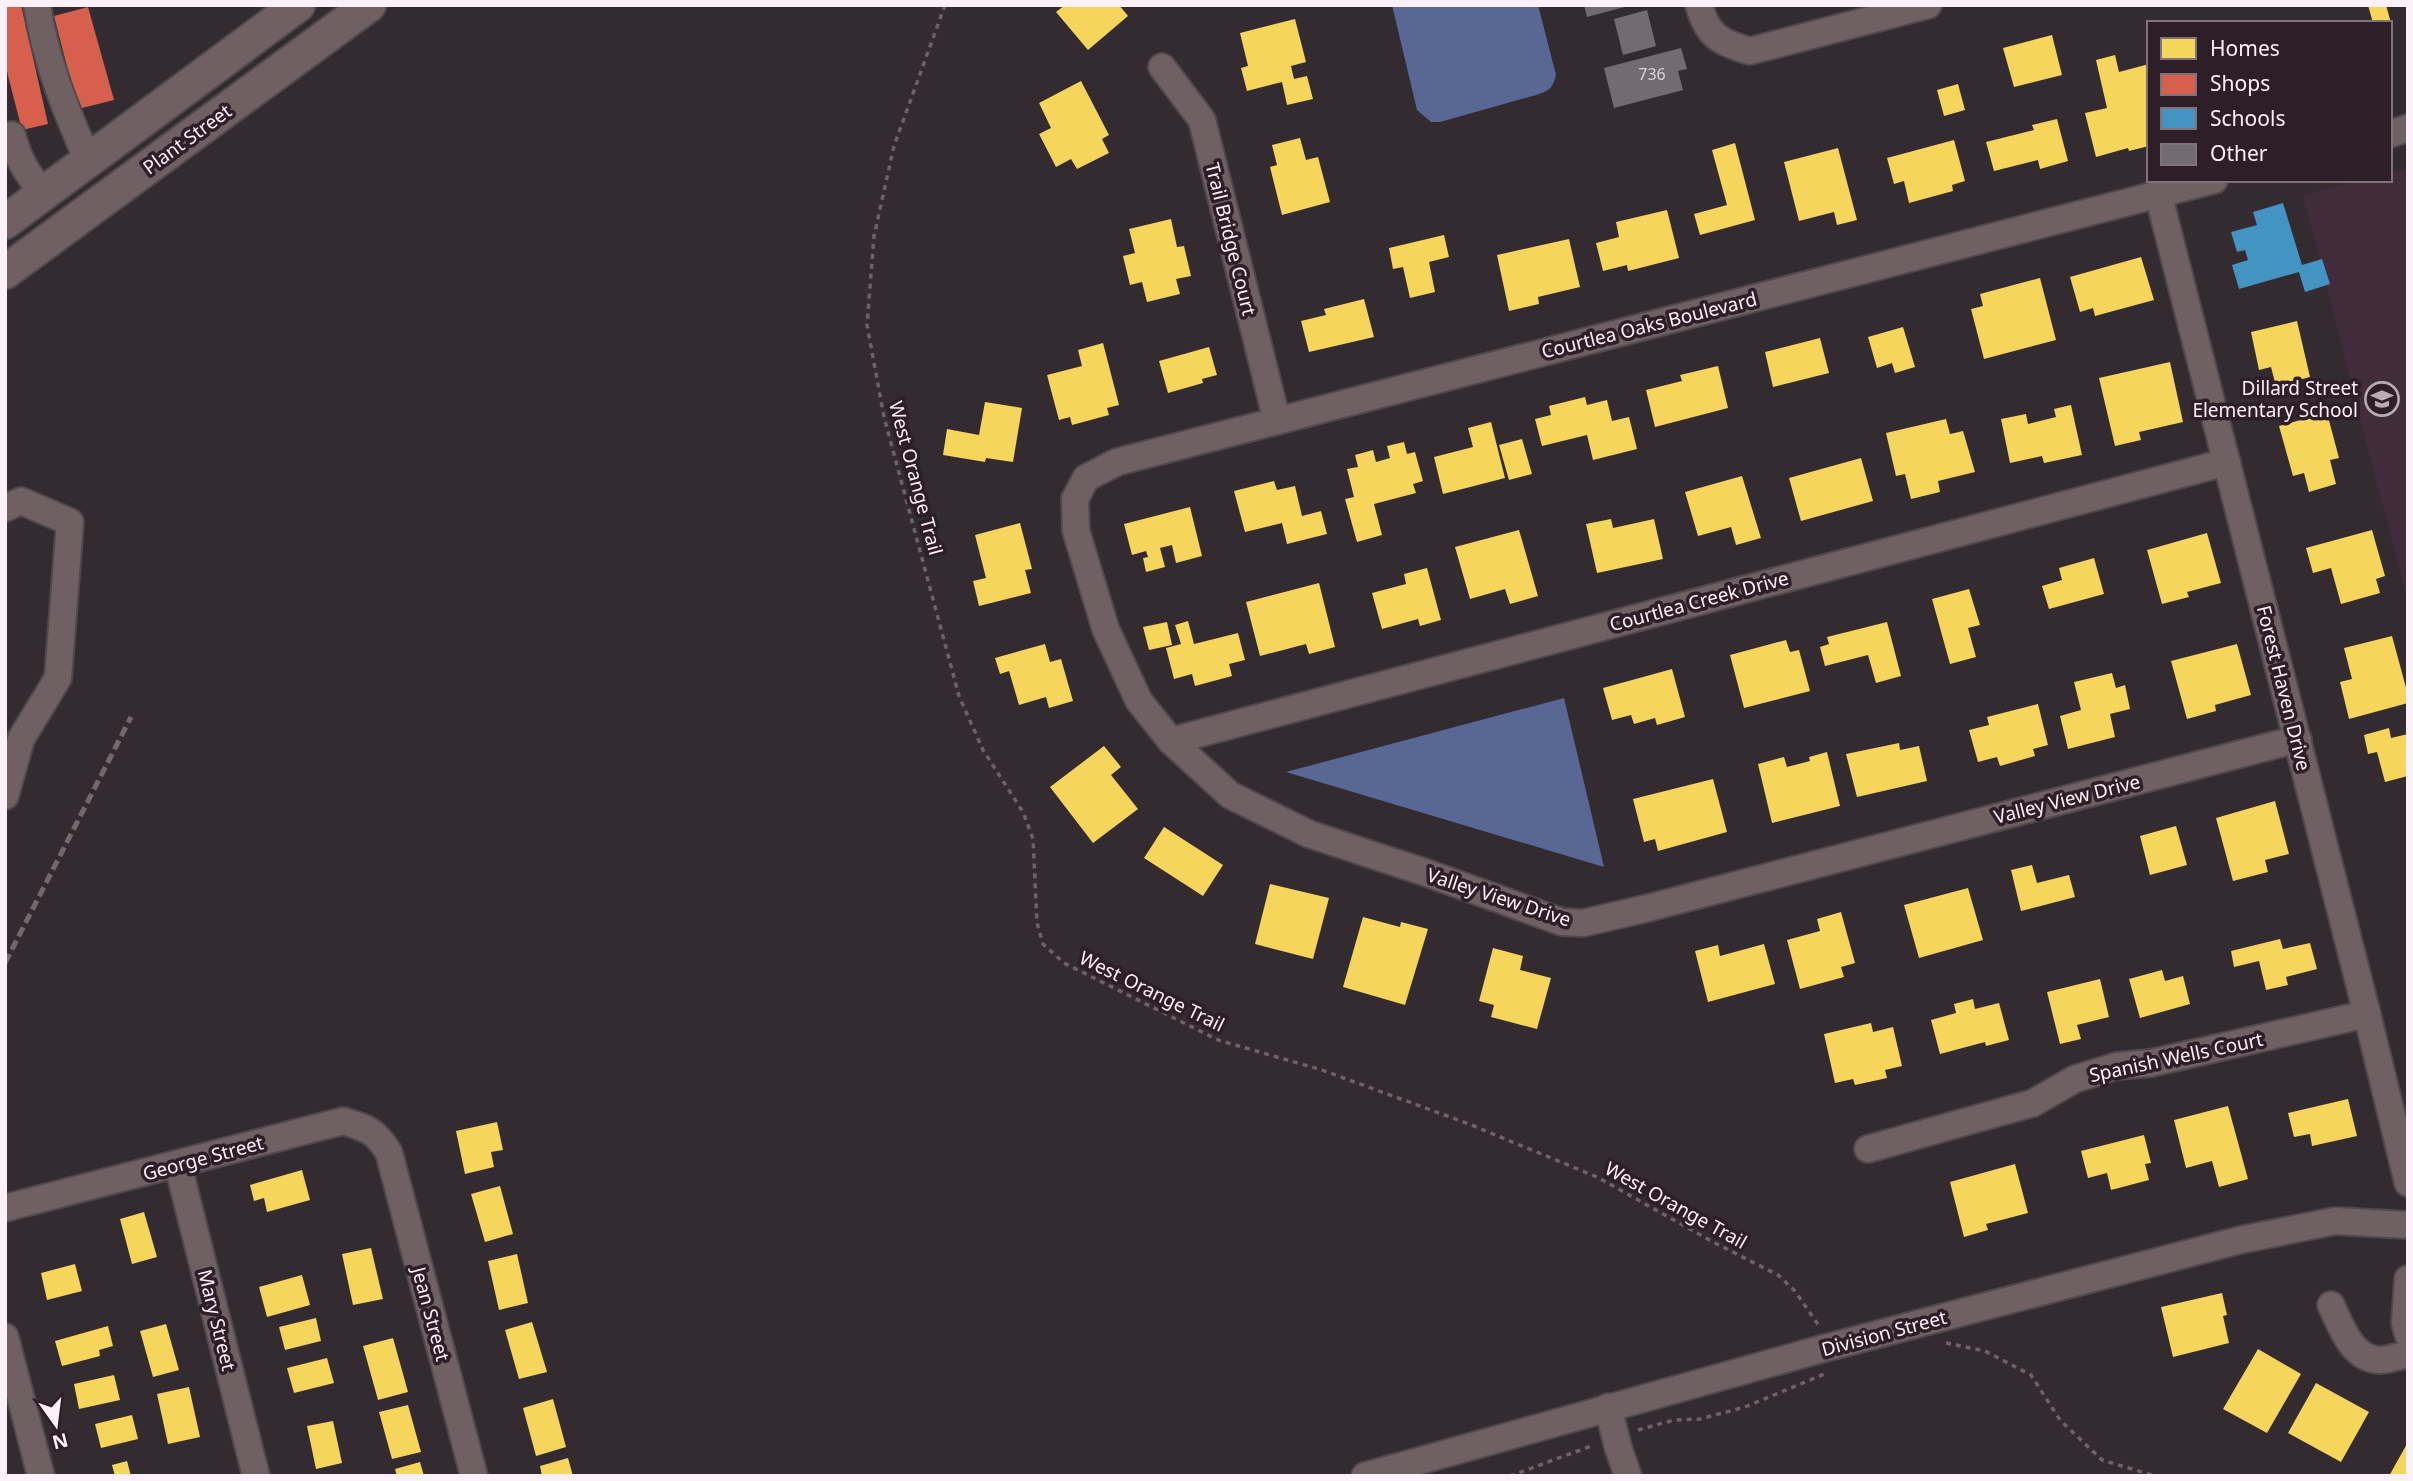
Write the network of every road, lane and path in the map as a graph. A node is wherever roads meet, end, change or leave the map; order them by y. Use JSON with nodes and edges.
{"nodes":[{"id":1,"x":37,"y":5,"type":"edge"},
{"id":2,"x":298,"y":5,"type":"edge"},
{"id":3,"x":369,"y":5,"type":"edge"},
{"id":4,"x":945,"y":5,"type":"edge"},
{"id":5,"x":1699,"y":5,"type":"edge"},
{"id":6,"x":1928,"y":5,"type":"edge"},
{"id":7,"x":1162,"y":67,"type":"dead end"},
{"id":8,"x":12,"y":135,"type":"dead end"},
{"id":9,"x":88,"y":160,"type":"junction"},
{"id":10,"x":2205,"y":182,"type":"edge"},
{"id":11,"x":44,"y":193,"type":"junction"},
{"id":12,"x":2158,"y":193,"type":"junction"},
{"id":13,"x":5,"y":222,"type":"edge"},
{"id":14,"x":5,"y":272,"type":"edge"},
{"id":15,"x":1277,"y":421,"type":"junction"},
{"id":16,"x":2227,"y":462,"type":"junction"},
{"id":17,"x":1086,"y":478,"type":"joint"},
{"id":18,"x":5,"y":508,"type":"edge"},
{"id":19,"x":2298,"y":739,"type":"junction"},
{"id":20,"x":1171,"y":741,"type":"junction"},
{"id":21,"x":5,"y":796,"type":"edge"},
{"id":22,"x":2367,"y":1014,"type":"junction"},
{"id":23,"x":1868,"y":1149,"type":"dead end"},
{"id":24,"x":388,"y":1153,"type":"joint"},
{"id":25,"x":178,"y":1165,"type":"junction"},
{"id":26,"x":2408,"y":1183,"type":"edge"},
{"id":27,"x":5,"y":1208,"type":"edge"},
{"id":28,"x":2408,"y":1225,"type":"edge"},
{"id":29,"x":2408,"y":1279,"type":"edge"},
{"id":30,"x":2331,"y":1305,"type":"dead end"},
{"id":31,"x":1822,"y":1335,"type":"dead end"},
{"id":32,"x":2408,"y":1335,"type":"edge"},
{"id":33,"x":5,"y":1338,"type":"edge"},
{"id":34,"x":1947,"y":1343,"type":"dead end"},
{"id":35,"x":2408,"y":1354,"type":"edge"},
{"id":36,"x":1831,"y":1369,"type":"dead end"},
{"id":37,"x":1608,"y":1407,"type":"junction"},
{"id":38,"x":1636,"y":1431,"type":"dead end"},
{"id":39,"x":1602,"y":1442,"type":"dead end"},
{"id":40,"x":41,"y":1476,"type":"edge"},
{"id":41,"x":256,"y":1476,"type":"edge"},
{"id":42,"x":474,"y":1476,"type":"edge"},
{"id":43,"x":1365,"y":1476,"type":"edge"},
{"id":44,"x":1510,"y":1476,"type":"edge"},
{"id":45,"x":1628,"y":1476,"type":"edge"},
{"id":46,"x":2155,"y":1476,"type":"edge"}],
"edges":[{"from":1,"to":9,"type":"street"},
{"from":2,"to":9,"type":"main road"},
{"from":3,"to":14,"type":"main road","name":"Plant Street"},
{"from":4,"to":31,"type":"path","name":"West Orange Trail"},
{"from":5,"to":6,"type":"street"},
{"from":7,"to":15,"type":"street","name":"Trail Bridge Court"},
{"from":8,"to":11,"type":"street"},
{"from":9,"to":11,"type":"main road"},
{"from":10,"to":12,"type":"street","name":"Courtlea Oaks Boulevard"},
{"from":11,"to":13,"type":"main road"},
{"from":12,"to":15,"type":"street","name":"Courtlea Oaks Boulevard"},
{"from":12,"to":16,"type":"street","name":"Forest Haven Drive"},
{"from":15,"to":17,"type":"street","name":"Courtlea Oaks Boulevard"},
{"from":16,"to":19,"type":"street","name":"Forest Haven Drive"},
{"from":16,"to":20,"type":"street","name":"Courtlea Creek Drive"},
{"from":17,"to":20,"type":"street","name":"Valley View Drive"},
{"from":18,"to":21,"type":"street"},
{"from":19,"to":20,"type":"street","name":"Valley View Drive"},
{"from":19,"to":22,"type":"street","name":"Forest Haven Drive"},
{"from":22,"to":23,"type":"street","name":"Spanish Wells Court"},
{"from":22,"to":26,"type":"street","name":"Forest Haven Drive"},
{"from":24,"to":25,"type":"street","name":"George Street"},
{"from":24,"to":42,"type":"street","name":"Jean Street"},
{"from":25,"to":27,"type":"street","name":"George Street"},
{"from":25,"to":41,"type":"street","name":"Mary Street"},
{"from":28,"to":37,"type":"street","name":"Division Street"},
{"from":29,"to":32,"type":"street"},
{"from":30,"to":35,"type":"street"},
{"from":33,"to":40,"type":"street"},
{"from":34,"to":46,"type":"path"},
{"from":36,"to":38,"type":"path"},
{"from":37,"to":43,"type":"street","name":"Division Street"},
{"from":37,"to":45,"type":"street"},
{"from":39,"to":44,"type":"path"}]}
